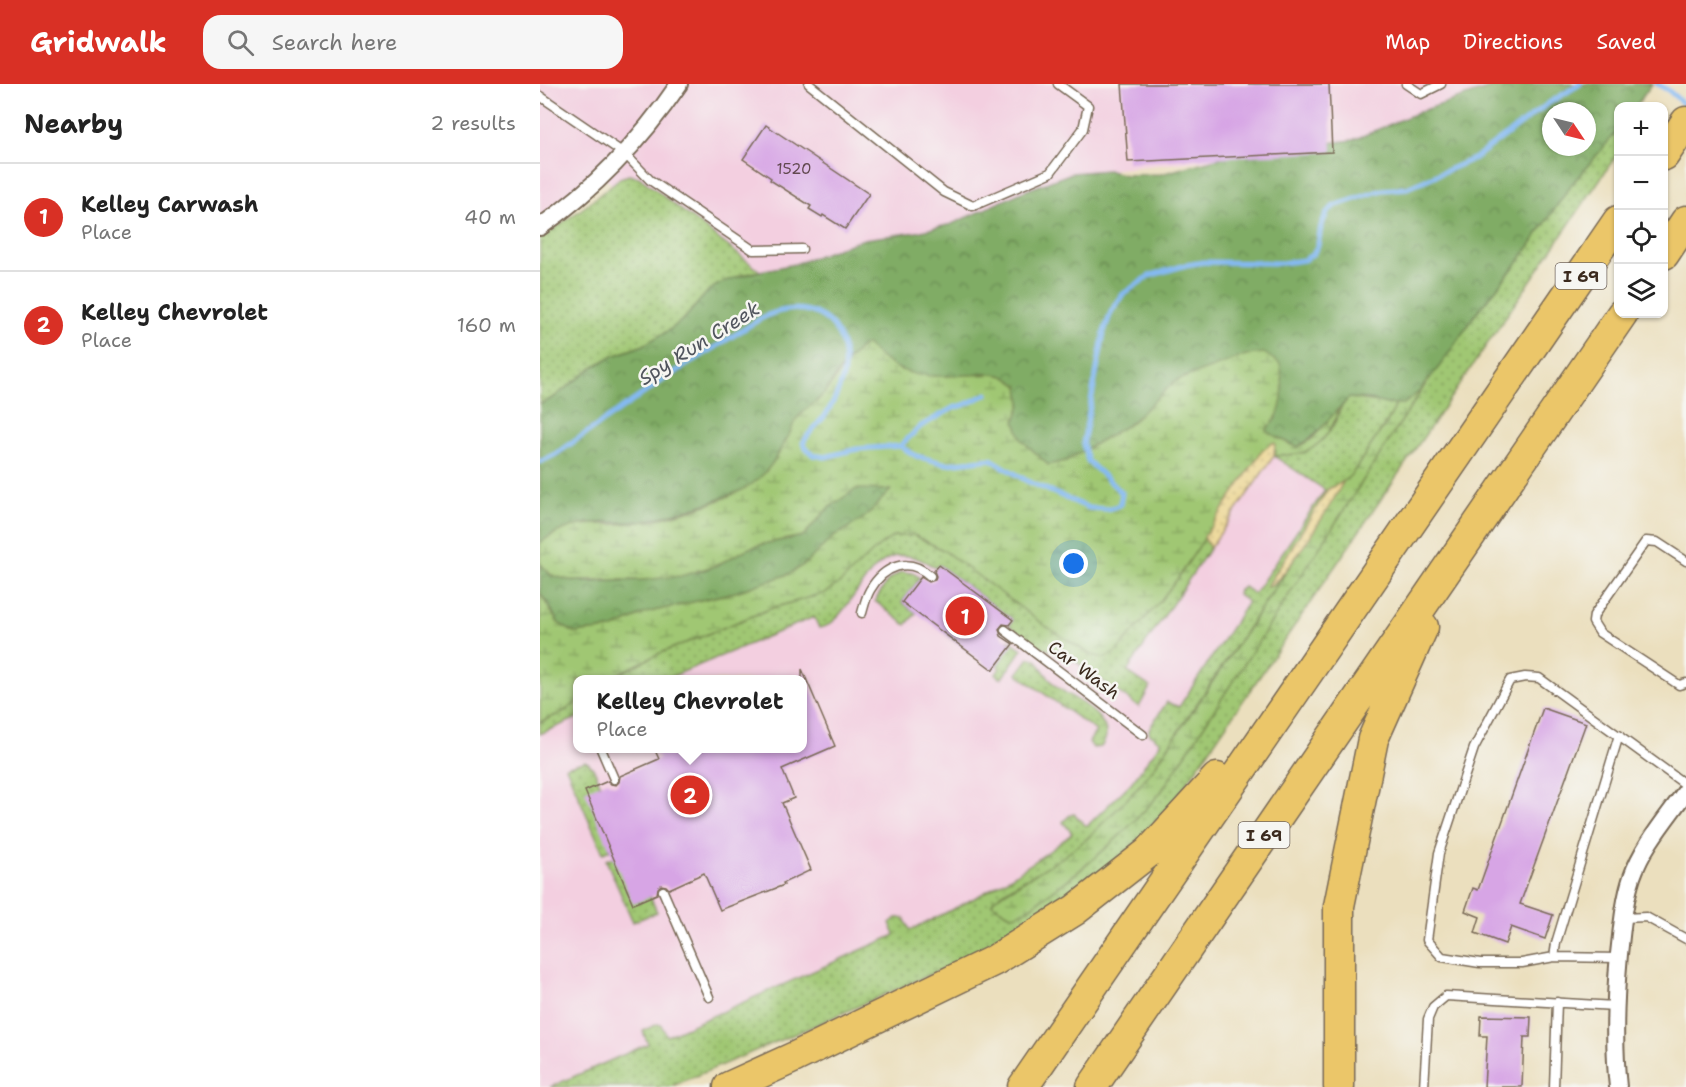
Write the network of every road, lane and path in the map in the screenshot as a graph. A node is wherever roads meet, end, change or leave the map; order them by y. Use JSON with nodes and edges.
{"nodes":[{"id":1,"x":679,"y":84,"type":"edge"},
{"id":2,"x":809,"y":84,"type":"edge"},
{"id":3,"x":1058,"y":84,"type":"edge"},
{"id":4,"x":1406,"y":84,"type":"edge"},
{"id":5,"x":1440,"y":84,"type":"edge"},
{"id":6,"x":540,"y":96,"type":"edge"},
{"id":7,"x":1686,"y":122,"type":"edge"},
{"id":8,"x":1668,"y":149,"type":"edge"},
{"id":9,"x":625,"y":154,"type":"junction"},
{"id":10,"x":1686,"y":221,"type":"edge"},
{"id":11,"x":540,"y":227,"type":"edge"},
{"id":12,"x":1614,"y":227,"type":"edge"},
{"id":13,"x":1668,"y":248,"type":"edge"},
{"id":14,"x":802,"y":249,"type":"dead end"},
{"id":15,"x":1619,"y":318,"type":"edge"},
{"id":16,"x":1686,"y":561,"type":"edge"},
{"id":17,"x":930,"y":576,"type":"dead end"},
{"id":18,"x":1436,"y":584,"type":"junction"},
{"id":19,"x":862,"y":614,"type":"dead end"},
{"id":20,"x":1005,"y":630,"type":"dead end"},
{"id":21,"x":1686,"y":683,"type":"edge"},
{"id":22,"x":1296,"y":691,"type":"junction"},
{"id":23,"x":1143,"y":735,"type":"dead end"},
{"id":24,"x":1619,"y":735,"type":"junction"},
{"id":25,"x":603,"y":753,"type":"edge"},
{"id":26,"x":614,"y":779,"type":"dead end"},
{"id":27,"x":1686,"y":785,"type":"edge"},
{"id":28,"x":1686,"y":791,"type":"edge"},
{"id":29,"x":663,"y":891,"type":"dead end"},
{"id":30,"x":1623,"y":918,"type":"junction"},
{"id":31,"x":1686,"y":939,"type":"edge"},
{"id":32,"x":1554,"y":957,"type":"junction"},
{"id":33,"x":1619,"y":958,"type":"junction"},
{"id":34,"x":709,"y":997,"type":"dead end"},
{"id":35,"x":1557,"y":1002,"type":"junction"},
{"id":36,"x":1615,"y":1006,"type":"junction"},
{"id":37,"x":729,"y":1087,"type":"edge"},
{"id":38,"x":1023,"y":1087,"type":"edge"},
{"id":39,"x":1092,"y":1087,"type":"edge"},
{"id":40,"x":1339,"y":1087,"type":"edge"},
{"id":41,"x":1424,"y":1087,"type":"edge"},
{"id":42,"x":1554,"y":1087,"type":"edge"},
{"id":43,"x":1617,"y":1087,"type":"edge"}],
"edges":[{"from":1,"to":9,"type":"street"},
{"from":2,"to":3,"type":"lane"},
{"from":4,"to":5,"type":"lane"},
{"from":6,"to":9,"type":"lane"},
{"from":7,"to":8,"type":"highway"},
{"from":9,"to":11,"type":"street"},
{"from":9,"to":14,"type":"lane"},
{"from":10,"to":13,"type":"highway"},
{"from":12,"to":22,"type":"highway","number":"I 69"},
{"from":15,"to":18,"type":"highway","number":"I 69"},
{"from":16,"to":21,"type":"lane"},
{"from":17,"to":19,"type":"lane"},
{"from":18,"to":39,"type":"highway","number":"I 69"},
{"from":18,"to":40,"type":"highway"},
{"from":20,"to":23,"type":"lane","name":"Car Wash"},
{"from":22,"to":37,"type":"highway"},
{"from":22,"to":38,"type":"highway","number":"I 69"},
{"from":24,"to":27,"type":"lane"},
{"from":24,"to":32,"type":"lane"},
{"from":24,"to":32,"type":"lane"},
{"from":25,"to":26,"type":"lane"},
{"from":28,"to":30,"type":"street"},
{"from":29,"to":34,"type":"lane"},
{"from":30,"to":31,"type":"lane"},
{"from":30,"to":33,"type":"street"},
{"from":32,"to":33,"type":"lane"},
{"from":33,"to":36,"type":"street"},
{"from":35,"to":36,"type":"lane"},
{"from":35,"to":41,"type":"lane"},
{"from":35,"to":42,"type":"lane"},
{"from":36,"to":43,"type":"street"}]}
